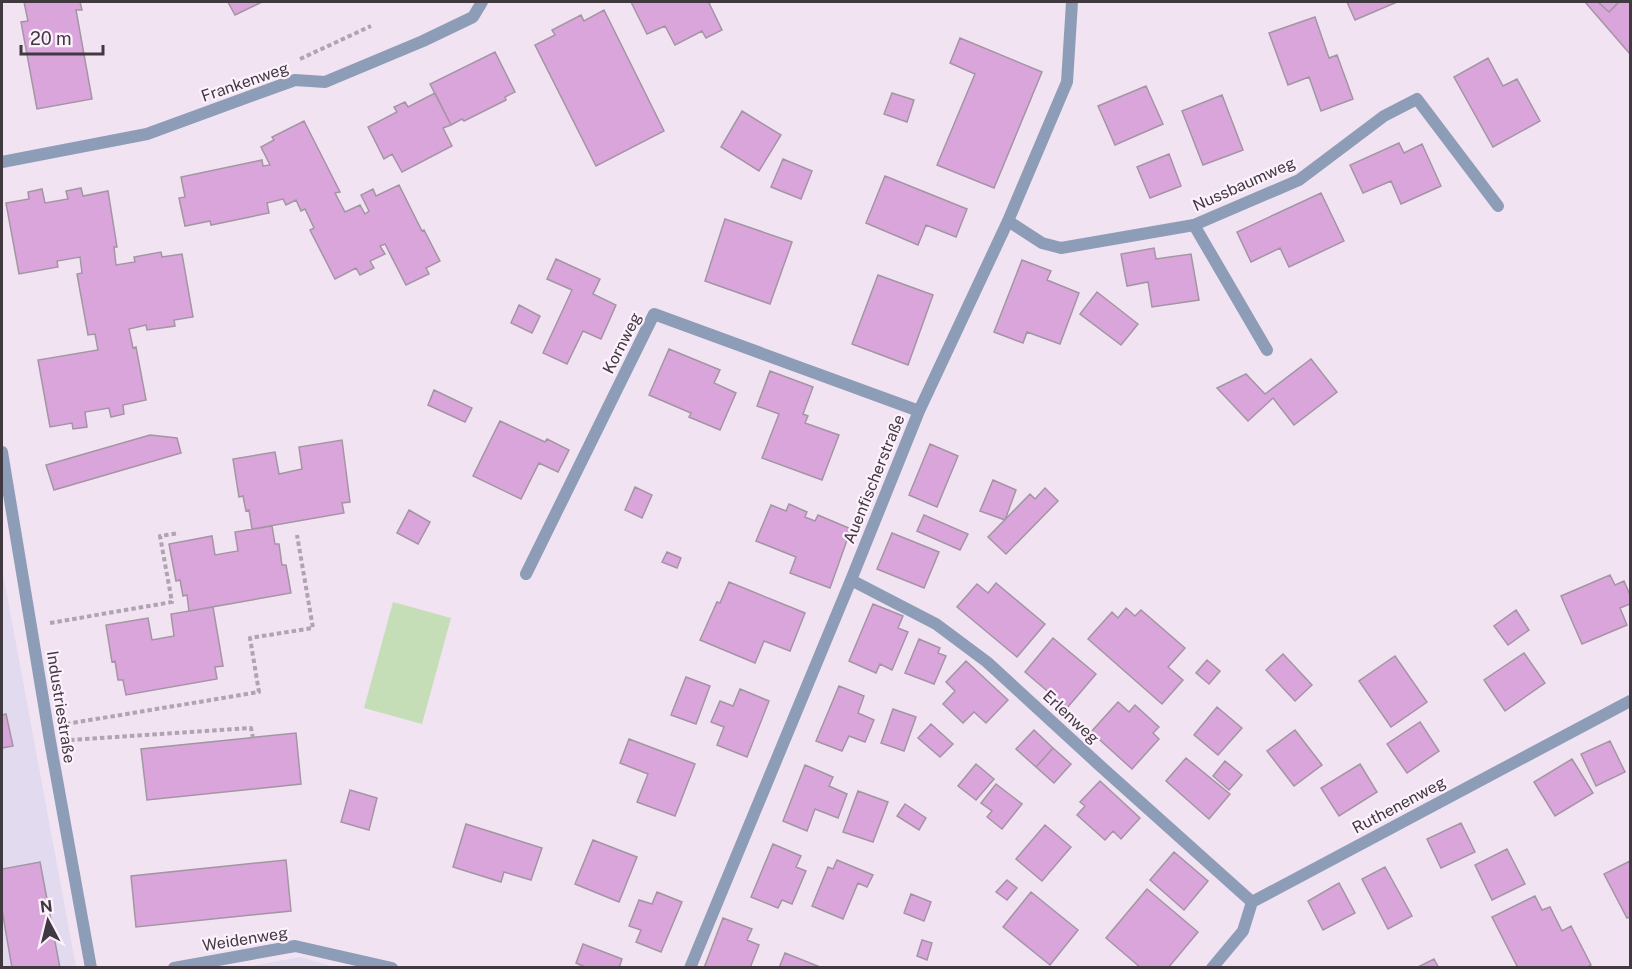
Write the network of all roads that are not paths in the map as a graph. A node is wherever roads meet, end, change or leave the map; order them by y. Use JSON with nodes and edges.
{"nodes":[{"id":1,"x":482,"y":2,"type":"edge"},
{"id":2,"x":1072,"y":2,"type":"edge"},
{"id":3,"x":2,"y":162,"type":"edge"},
{"id":4,"x":1498,"y":206,"type":"dead end"},
{"id":5,"x":1008,"y":221,"type":"junction"},
{"id":6,"x":1194,"y":225,"type":"junction"},
{"id":7,"x":1267,"y":350,"type":"dead end"},
{"id":8,"x":919,"y":411,"type":"junction"},
{"id":9,"x":2,"y":452,"type":"edge"},
{"id":10,"x":526,"y":574,"type":"dead end"},
{"id":11,"x":851,"y":580,"type":"junction"},
{"id":12,"x":1630,"y":701,"type":"edge"},
{"id":13,"x":1252,"y":902,"type":"junction"},
{"id":14,"x":91,"y":968,"type":"edge"},
{"id":15,"x":174,"y":968,"type":"edge"},
{"id":16,"x":392,"y":968,"type":"edge"},
{"id":17,"x":690,"y":968,"type":"edge"},
{"id":18,"x":1212,"y":968,"type":"edge"}],
"edges":[{"from":1,"to":3,"type":"street","name":"Frankenweg"},
{"from":2,"to":5,"type":"street","name":"Auenfischerstraße"},
{"from":4,"to":6,"type":"street","name":"Nussbaumweg"},
{"from":5,"to":6,"type":"street","name":"Nussbaumweg"},
{"from":5,"to":8,"type":"street","name":"Auenfischerstraße"},
{"from":6,"to":7,"type":"street"},
{"from":8,"to":10,"type":"street","name":"Kornweg"},
{"from":8,"to":11,"type":"street","name":"Auenfischerstraße"},
{"from":9,"to":14,"type":"street","name":"Industriestraße"},
{"from":11,"to":13,"type":"street","name":"Erlenweg"},
{"from":11,"to":17,"type":"street","name":"Auenfischerstraße"},
{"from":12,"to":13,"type":"street","name":"Ruthenenweg"},
{"from":13,"to":18,"type":"street"},
{"from":15,"to":16,"type":"street","name":"Weidenweg"}]}
